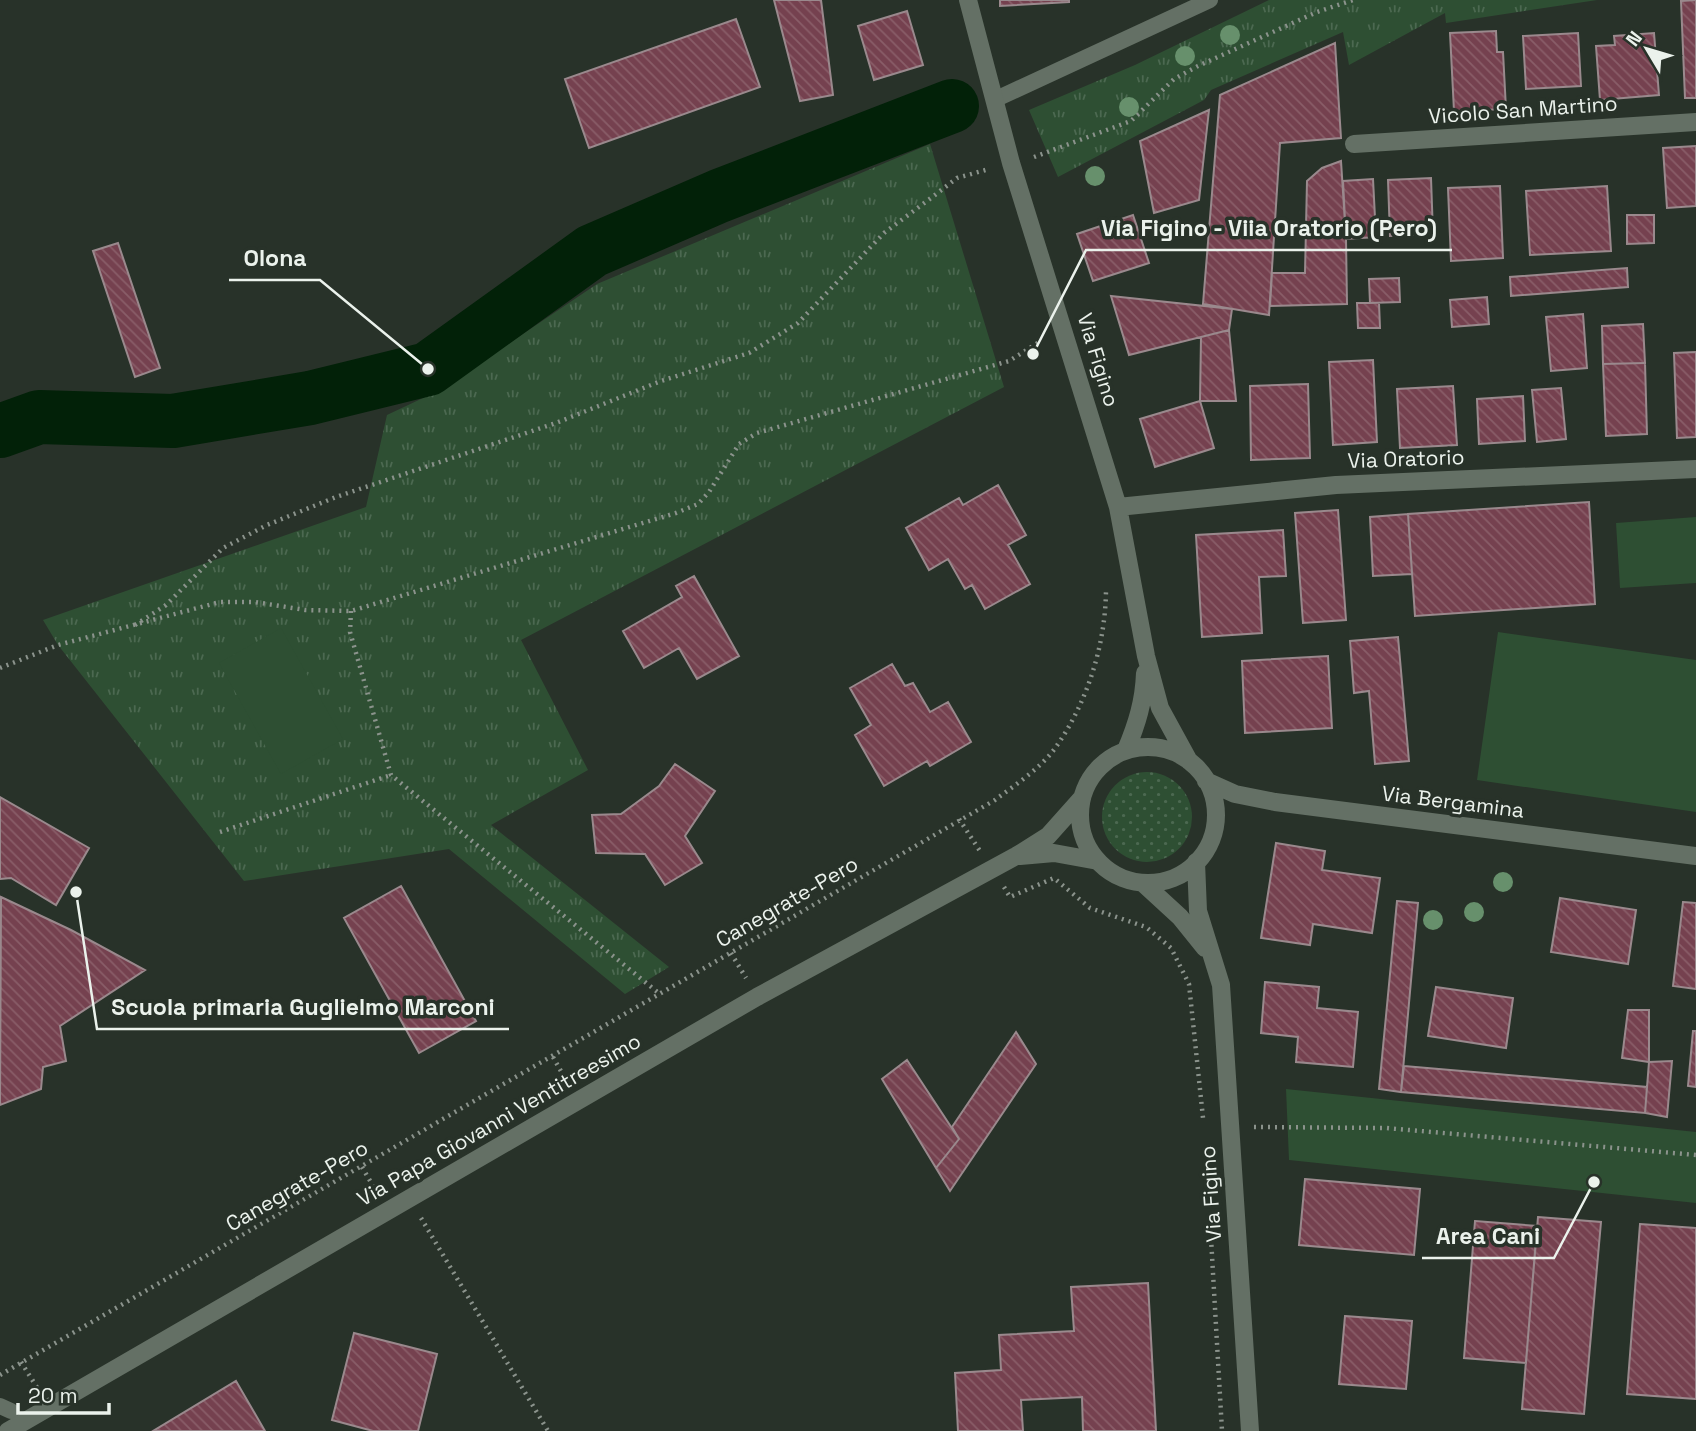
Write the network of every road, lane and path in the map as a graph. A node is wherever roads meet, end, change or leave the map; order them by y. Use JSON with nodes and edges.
{"nodes":[{"id":1,"x":968,"y":0,"type":"edge"},
{"id":2,"x":1210,"y":0,"type":"edge"},
{"id":3,"x":1353,"y":0,"type":"edge"},
{"id":4,"x":994,"y":100,"type":"junction"},
{"id":5,"x":1696,"y":122,"type":"edge"},
{"id":6,"x":1353,"y":144,"type":"dead end"},
{"id":7,"x":1034,"y":157,"type":"dead end"},
{"id":8,"x":992,"y":181,"type":"dead end"},
{"id":9,"x":1037,"y":328,"type":"dead end"},
{"id":10,"x":1041,"y":341,"type":"junction"},
{"id":11,"x":1044,"y":354,"type":"dead end"},
{"id":12,"x":1696,"y":469,"type":"edge"},
{"id":13,"x":1118,"y":507,"type":"junction"},
{"id":14,"x":1106,"y":585,"type":"dead end"},
{"id":15,"x":351,"y":611,"type":"junction"},
{"id":16,"x":135,"y":625,"type":"junction"},
{"id":17,"x":1146,"y":656,"type":"junction"},
{"id":18,"x":0,"y":668,"type":"edge"},
{"id":19,"x":1126,"y":750,"type":"junction"},
{"id":20,"x":1189,"y":761,"type":"junction"},
{"id":21,"x":391,"y":775,"type":"junction"},
{"id":22,"x":1206,"y":781,"type":"junction"},
{"id":23,"x":1082,"y":799,"type":"junction"},
{"id":24,"x":959,"y":819,"type":"junction"},
{"id":25,"x":220,"y":832,"type":"dead end"},
{"id":26,"x":1016,"y":856,"type":"junction"},
{"id":27,"x":1696,"y":856,"type":"edge"},
{"id":28,"x":1098,"y":861,"type":"junction"},
{"id":29,"x":1196,"y":862,"type":"junction"},
{"id":30,"x":991,"y":868,"type":"junction"},
{"id":31,"x":1143,"y":883,"type":"junction"},
{"id":32,"x":1212,"y":956,"type":"junction"},
{"id":33,"x":661,"y":995,"type":"junction"},
{"id":34,"x":1229,"y":1127,"type":"junction"},
{"id":35,"x":1696,"y":1155,"type":"edge"},
{"id":36,"x":409,"y":1199,"type":"junction"},
{"id":37,"x":1210,"y":1226,"type":"dead end"},
{"id":38,"x":0,"y":1375,"type":"edge"},
{"id":39,"x":12,"y":1421,"type":"edge"},
{"id":40,"x":548,"y":1431,"type":"edge"},
{"id":41,"x":1222,"y":1431,"type":"edge"},
{"id":42,"x":1250,"y":1431,"type":"edge"}],
"edges":[{"from":1,"to":4,"type":"street","name":"Via Figino"},
{"from":2,"to":4,"type":"lane"},
{"from":3,"to":7,"type":"path"},
{"from":4,"to":13,"type":"street","name":"Via Figino"},
{"from":5,"to":6,"type":"street","name":"Vicolo San Martino"},
{"from":8,"to":16,"type":"path"},
{"from":9,"to":10,"type":"path"},
{"from":10,"to":11,"type":"path"},
{"from":10,"to":15,"type":"path"},
{"from":12,"to":13,"type":"street","name":"Via Oratorio"},
{"from":13,"to":17,"type":"street","name":"Via Figino"},
{"from":14,"to":24,"type":"path","name":"Canegrate-Pero"},
{"from":15,"to":16,"type":"path"},
{"from":15,"to":21,"type":"path"},
{"from":16,"to":18,"type":"path"},
{"from":17,"to":19,"type":"street","name":"Via Figino"},
{"from":17,"to":20,"type":"street","name":"Via Figino"},
{"from":19,"to":20,"type":"street"},
{"from":19,"to":23,"type":"street"},
{"from":20,"to":22,"type":"street"},
{"from":21,"to":25,"type":"path"},
{"from":21,"to":33,"type":"path"},
{"from":22,"to":27,"type":"street","name":"Via Bergamina"},
{"from":22,"to":29,"type":"street"},
{"from":23,"to":26,"type":"street","name":"Via Papa Giovanni Ventitreesimo"},
{"from":23,"to":28,"type":"street"},
{"from":24,"to":30,"type":"path"},
{"from":24,"to":33,"type":"path","name":"Canegrate-Pero"},
{"from":26,"to":28,"type":"street","name":"Via Papa Giovanni Ventitreesimo"},
{"from":26,"to":30,"type":"street","name":"Via Papa Giovanni Ventitreesimo"},
{"from":28,"to":31,"type":"street"},
{"from":29,"to":31,"type":"street"},
{"from":29,"to":32,"type":"street","name":"Via Figino"},
{"from":30,"to":34,"type":"path"},
{"from":30,"to":36,"type":"street","name":"Via Papa Giovanni Ventitreesimo"},
{"from":31,"to":32,"type":"street","name":"Via Figino"},
{"from":32,"to":34,"type":"street","name":"Via Figino"},
{"from":33,"to":38,"type":"path","name":"Canegrate-Pero"},
{"from":34,"to":35,"type":"path"},
{"from":34,"to":42,"type":"street","name":"Via Figino"},
{"from":36,"to":39,"type":"street","name":"Via Papa Giovanni Ventitreesimo"},
{"from":36,"to":40,"type":"path"},
{"from":37,"to":41,"type":"path"}]}
